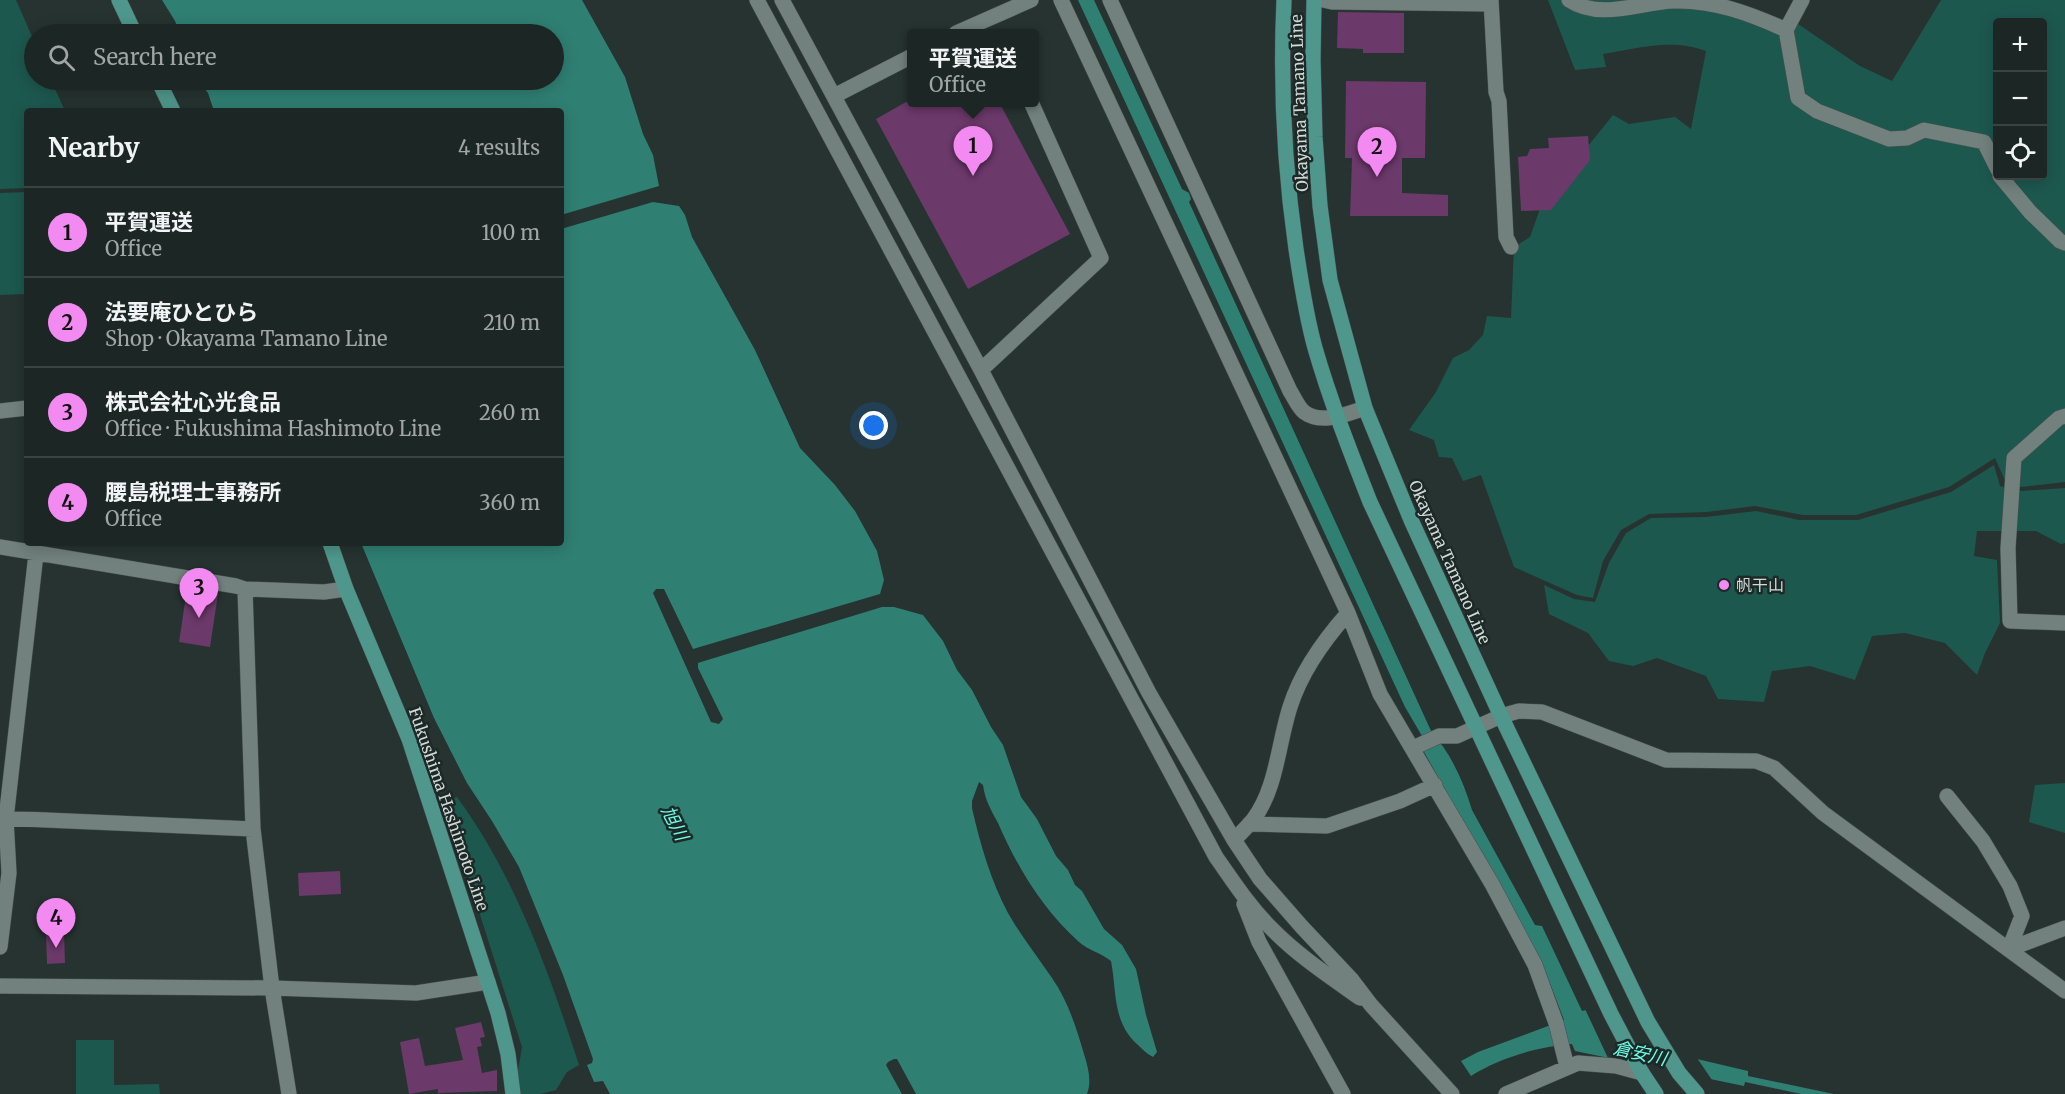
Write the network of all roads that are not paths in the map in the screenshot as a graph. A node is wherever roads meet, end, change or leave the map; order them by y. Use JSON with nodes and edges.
{"nodes":[{"id":1,"x":119,"y":0,"type":"edge"},
{"id":2,"x":757,"y":0,"type":"edge"},
{"id":3,"x":782,"y":0,"type":"edge"},
{"id":4,"x":1031,"y":0,"type":"edge"},
{"id":5,"x":1061,"y":0,"type":"edge"},
{"id":6,"x":1110,"y":0,"type":"edge"},
{"id":7,"x":1284,"y":0,"type":"edge"},
{"id":8,"x":1314,"y":0,"type":"edge"},
{"id":9,"x":1323,"y":0,"type":"edge"},
{"id":10,"x":1569,"y":0,"type":"edge"},
{"id":11,"x":1802,"y":0,"type":"edge"},
{"id":12,"x":1491,"y":2,"type":"edge"},
{"id":13,"x":130,"y":24,"type":"edge"},
{"id":14,"x":965,"y":29,"type":"edge"},
{"id":15,"x":1786,"y":30,"type":"junction"},
{"id":16,"x":907,"y":59,"type":"edge"},
{"id":17,"x":163,"y":90,"type":"edge"},
{"id":18,"x":834,"y":96,"type":"junction"},
{"id":19,"x":1033,"y":107,"type":"edge"},
{"id":20,"x":172,"y":108,"type":"edge"},
{"id":21,"x":1993,"y":160,"type":"edge"},
{"id":22,"x":2003,"y":180,"type":"edge"},
{"id":23,"x":2065,"y":243,"type":"edge"},
{"id":24,"x":1511,"y":247,"type":"dead end"},
{"id":25,"x":981,"y":370,"type":"junction"},
{"id":26,"x":24,"y":408,"type":"edge"},
{"id":27,"x":1365,"y":408,"type":"junction"},
{"id":28,"x":0,"y":411,"type":"edge"},
{"id":29,"x":2065,"y":416,"type":"edge"},
{"id":30,"x":1337,"y":417,"type":"junction"},
{"id":31,"x":331,"y":546,"type":"edge"},
{"id":32,"x":0,"y":548,"type":"edge"},
{"id":33,"x":36,"y":554,"type":"junction"},
{"id":34,"x":245,"y":589,"type":"junction"},
{"id":35,"x":346,"y":589,"type":"junction"},
{"id":36,"x":1348,"y":613,"type":"junction"},
{"id":37,"x":2065,"y":623,"type":"edge"},
{"id":38,"x":1501,"y":716,"type":"junction"},
{"id":39,"x":1476,"y":728,"type":"junction"},
{"id":40,"x":1417,"y":746,"type":"junction"},
{"id":41,"x":1435,"y":785,"type":"junction"},
{"id":42,"x":1947,"y":796,"type":"dead end"},
{"id":43,"x":3,"y":819,"type":"edge"},
{"id":44,"x":1249,"y":824,"type":"junction"},
{"id":45,"x":253,"y":829,"type":"junction"},
{"id":46,"x":1234,"y":840,"type":"junction"},
{"id":47,"x":1239,"y":890,"type":"junction"},
{"id":48,"x":2065,"y":928,"type":"edge"},
{"id":49,"x":0,"y":947,"type":"edge"},
{"id":50,"x":2009,"y":949,"type":"junction"},
{"id":51,"x":488,"y":982,"type":"junction"},
{"id":52,"x":0,"y":986,"type":"edge"},
{"id":53,"x":272,"y":988,"type":"junction"},
{"id":54,"x":2065,"y":991,"type":"edge"},
{"id":55,"x":1371,"y":1005,"type":"junction"},
{"id":56,"x":1567,"y":1067,"type":"junction"},
{"id":57,"x":1640,"y":1069,"type":"junction"},
{"id":58,"x":288,"y":1094,"type":"edge"},
{"id":59,"x":513,"y":1094,"type":"edge"},
{"id":60,"x":1343,"y":1094,"type":"edge"},
{"id":61,"x":1452,"y":1094,"type":"edge"},
{"id":62,"x":1506,"y":1094,"type":"edge"},
{"id":63,"x":1656,"y":1094,"type":"edge"},
{"id":64,"x":1697,"y":1094,"type":"edge"}],
"edges":[{"from":1,"to":13,"type":"main road"},
{"from":2,"to":47,"type":"street"},
{"from":3,"to":18,"type":"street"},
{"from":4,"to":14,"type":"street"},
{"from":5,"to":36,"type":"street"},
{"from":6,"to":30,"type":"street"},
{"from":7,"to":30,"type":"main road","name":"Okayama Tamano Line"},
{"from":8,"to":27,"type":"main road","name":"Okayama Tamano Line"},
{"from":9,"to":12,"type":"street"},
{"from":10,"to":15,"type":"street"},
{"from":11,"to":15,"type":"street"},
{"from":12,"to":24,"type":"street"},
{"from":15,"to":21,"type":"street"},
{"from":16,"to":18,"type":"street"},
{"from":17,"to":20,"type":"main road"},
{"from":18,"to":25,"type":"street"},
{"from":19,"to":25,"type":"street"},
{"from":22,"to":23,"type":"street"},
{"from":25,"to":46,"type":"street"},
{"from":26,"to":28,"type":"street"},
{"from":27,"to":30,"type":"street"},
{"from":27,"to":38,"type":"main road","name":"Okayama Tamano Line"},
{"from":29,"to":37,"type":"street"},
{"from":30,"to":39,"type":"main road","name":"Okayama Tamano Line"},
{"from":31,"to":35,"type":"main road","name":"Fukushima Hashimoto Line"},
{"from":32,"to":33,"type":"street"},
{"from":33,"to":34,"type":"street"},
{"from":33,"to":43,"type":"street"},
{"from":34,"to":35,"type":"street"},
{"from":34,"to":45,"type":"street"},
{"from":35,"to":51,"type":"main road","name":"Fukushima Hashimoto Line"},
{"from":36,"to":40,"type":"street"},
{"from":36,"to":44,"type":"street"},
{"from":38,"to":39,"type":"street"},
{"from":38,"to":50,"type":"street"},
{"from":38,"to":64,"type":"main road","name":"Okayama Tamano Line"},
{"from":39,"to":40,"type":"street"},
{"from":39,"to":57,"type":"main road","name":"Okayama Tamano Line"},
{"from":40,"to":41,"type":"street"},
{"from":41,"to":44,"type":"street"},
{"from":41,"to":56,"type":"street"},
{"from":42,"to":50,"type":"street"},
{"from":43,"to":45,"type":"street"},
{"from":43,"to":49,"type":"street"},
{"from":44,"to":46,"type":"street"},
{"from":45,"to":53,"type":"street"},
{"from":46,"to":55,"type":"street"},
{"from":47,"to":55,"type":"street"},
{"from":47,"to":60,"type":"street"},
{"from":48,"to":50,"type":"street"},
{"from":50,"to":54,"type":"street"},
{"from":51,"to":53,"type":"street"},
{"from":51,"to":59,"type":"main road","name":"Fukushima Hashimoto Line"},
{"from":52,"to":53,"type":"street"},
{"from":53,"to":58,"type":"street"},
{"from":55,"to":61,"type":"street"},
{"from":56,"to":57,"type":"street"},
{"from":56,"to":62,"type":"street"},
{"from":57,"to":63,"type":"main road","name":"Okayama Tamano Line"}]}
